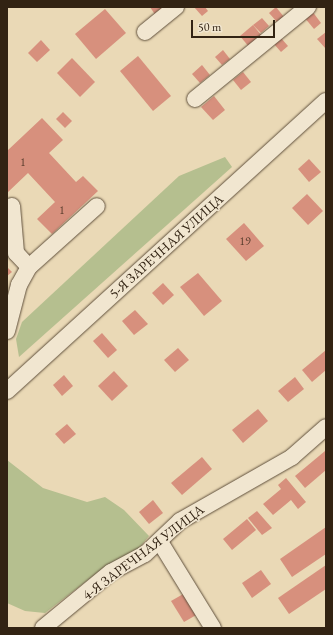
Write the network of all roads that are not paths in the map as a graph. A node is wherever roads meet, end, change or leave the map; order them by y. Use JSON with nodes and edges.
{"nodes":[{"id":1,"x":176,"y":7,"type":"edge"},
{"id":2,"x":308,"y":7,"type":"edge"},
{"id":3,"x":145,"y":32,"type":"dead end"},
{"id":4,"x":195,"y":99,"type":"dead end"},
{"id":5,"x":326,"y":101,"type":"edge"},
{"id":6,"x":12,"y":206,"type":"dead end"},
{"id":7,"x":96,"y":206,"type":"dead end"},
{"id":8,"x":28,"y":267,"type":"junction"},
{"id":9,"x":12,"y":291,"type":"edge"},
{"id":10,"x":7,"y":326,"type":"edge"},
{"id":11,"x":7,"y":391,"type":"edge"},
{"id":12,"x":326,"y":427,"type":"edge"},
{"id":13,"x":160,"y":542,"type":"junction"},
{"id":14,"x":43,"y":628,"type":"edge"},
{"id":15,"x":213,"y":628,"type":"edge"}],
"edges":[{"from":1,"to":3,"type":"street"},
{"from":2,"to":4,"type":"street"},
{"from":5,"to":11,"type":"street","name":"5-Я ЗАРЕЧНАЯ УЛИЦА"},
{"from":6,"to":8,"type":"street"},
{"from":7,"to":8,"type":"street"},
{"from":8,"to":9,"type":"street"},
{"from":9,"to":10,"type":"street"},
{"from":12,"to":13,"type":"street","name":"4-Я ЗАРЕЧНАЯ УЛИЦА"},
{"from":13,"to":14,"type":"street","name":"4-Я ЗАРЕЧНАЯ УЛИЦА"},
{"from":13,"to":15,"type":"street"}]}
